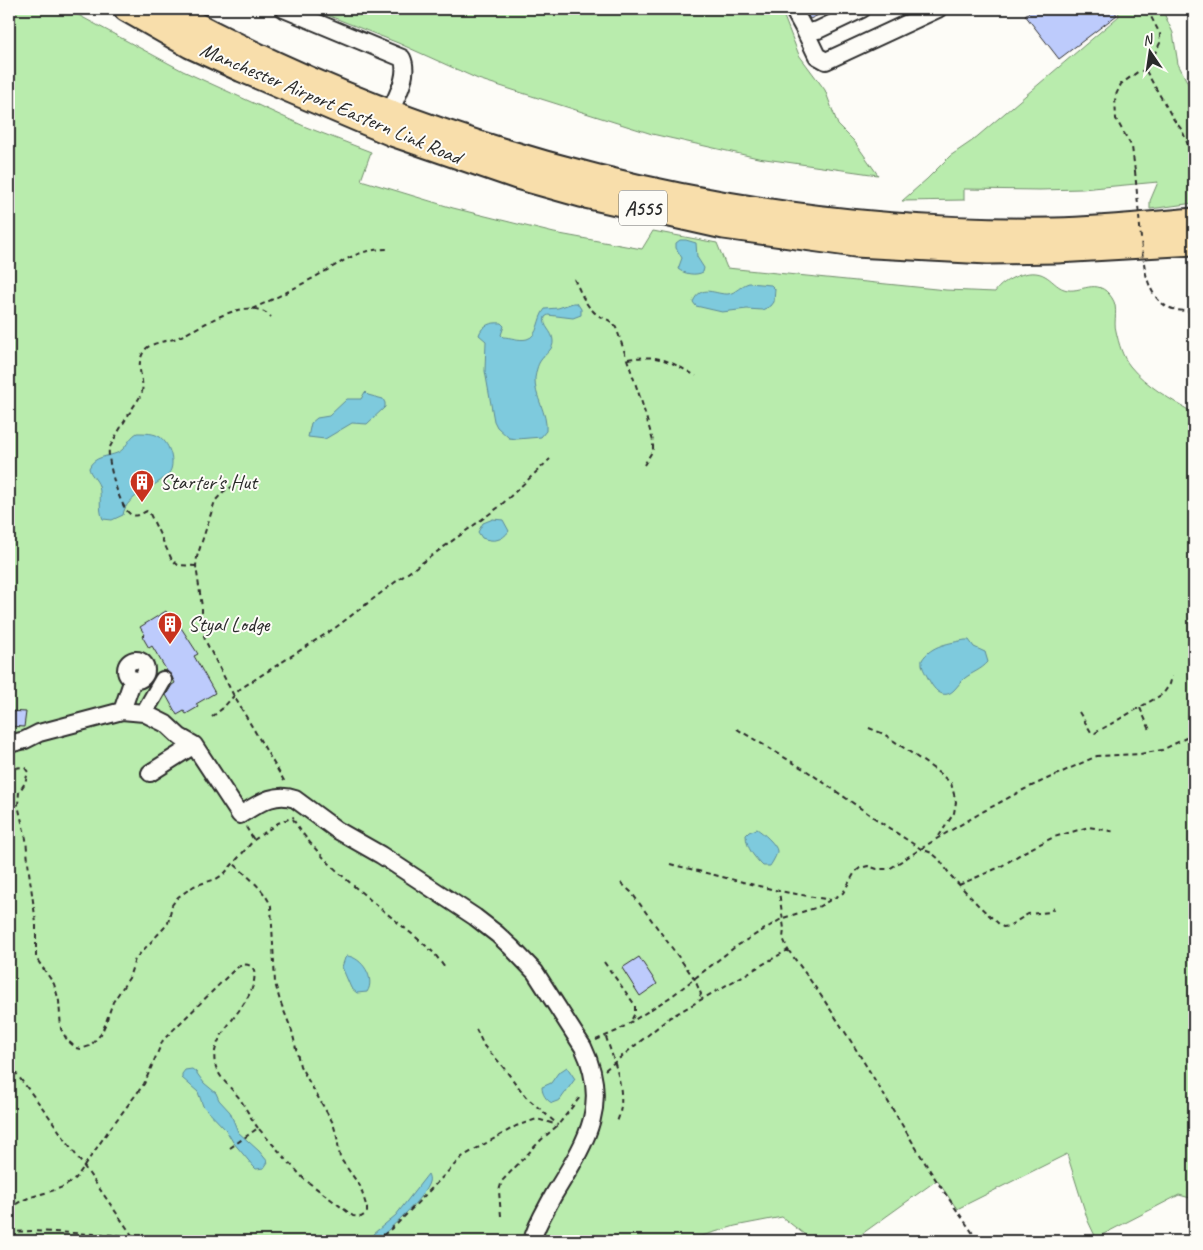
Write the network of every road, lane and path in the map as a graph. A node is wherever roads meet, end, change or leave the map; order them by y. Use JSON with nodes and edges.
{"nodes":[{"id":1,"x":127,"y":9,"type":"edge"},
{"id":2,"x":165,"y":9,"type":"edge"},
{"id":3,"x":284,"y":9,"type":"edge"},
{"id":4,"x":793,"y":9,"type":"edge"},
{"id":5,"x":862,"y":9,"type":"edge"},
{"id":6,"x":938,"y":9,"type":"edge"},
{"id":7,"x":1148,"y":9,"type":"edge"},
{"id":8,"x":804,"y":29,"type":"junction"},
{"id":9,"x":1146,"y":71,"type":"junction"},
{"id":10,"x":390,"y":112,"type":"junction"},
{"id":11,"x":1194,"y":168,"type":"edge"},
{"id":12,"x":1134,"y":215,"type":"dead end"},
{"id":13,"x":1142,"y":215,"type":"dead end"},
{"id":14,"x":1194,"y":221,"type":"edge"},
{"id":15,"x":1194,"y":242,"type":"edge"},
{"id":16,"x":390,"y":249,"type":"dead end"},
{"id":17,"x":574,"y":279,"type":"dead end"},
{"id":18,"x":252,"y":309,"type":"junction"},
{"id":19,"x":1194,"y":310,"type":"edge"},
{"id":20,"x":270,"y":317,"type":"dead end"},
{"id":21,"x":628,"y":359,"type":"junction"},
{"id":22,"x":696,"y":376,"type":"dead end"},
{"id":23,"x":550,"y":460,"type":"dead end"},
{"id":24,"x":644,"y":465,"type":"dead end"},
{"id":25,"x":234,"y":486,"type":"dead end"},
{"id":26,"x":196,"y":566,"type":"junction"},
{"id":27,"x":1172,"y":676,"type":"dead end"},
{"id":28,"x":133,"y":679,"type":"dead end"},
{"id":29,"x":163,"y":680,"type":"dead end"},
{"id":30,"x":234,"y":696,"type":"junction"},
{"id":31,"x":1140,"y":708,"type":"junction"},
{"id":32,"x":122,"y":711,"type":"junction"},
{"id":33,"x":1079,"y":712,"type":"dead end"},
{"id":34,"x":144,"y":713,"type":"junction"},
{"id":35,"x":212,"y":717,"type":"dead end"},
{"id":36,"x":869,"y":728,"type":"dead end"},
{"id":37,"x":737,"y":730,"type":"dead end"},
{"id":38,"x":1150,"y":730,"type":"dead end"},
{"id":39,"x":1194,"y":734,"type":"edge"},
{"id":40,"x":9,"y":744,"type":"edge"},
{"id":41,"x":194,"y":745,"type":"junction"},
{"id":42,"x":150,"y":773,"type":"dead end"},
{"id":43,"x":9,"y":774,"type":"edge"},
{"id":44,"x":295,"y":800,"type":"junction"},
{"id":45,"x":293,"y":819,"type":"junction"},
{"id":46,"x":1116,"y":832,"type":"dead end"},
{"id":47,"x":938,"y":838,"type":"junction"},
{"id":48,"x":921,"y":849,"type":"junction"},
{"id":49,"x":234,"y":863,"type":"junction"},
{"id":50,"x":670,"y":864,"type":"dead end"},
{"id":51,"x":621,"y":883,"type":"dead end"},
{"id":52,"x":960,"y":885,"type":"junction"},
{"id":53,"x":779,"y":891,"type":"junction"},
{"id":54,"x":831,"y":900,"type":"junction"},
{"id":55,"x":1054,"y":908,"type":"dead end"},
{"id":56,"x":783,"y":918,"type":"junction"},
{"id":57,"x":788,"y":950,"type":"junction"},
{"id":58,"x":604,"y":962,"type":"dead end"},
{"id":59,"x":445,"y":968,"type":"dead end"},
{"id":60,"x":694,"y":978,"type":"junction"},
{"id":61,"x":697,"y":1002,"type":"junction"},
{"id":62,"x":631,"y":1021,"type":"junction"},
{"id":63,"x":476,"y":1029,"type":"dead end"},
{"id":64,"x":606,"y":1037,"type":"junction"},
{"id":65,"x":583,"y":1047,"type":"junction"},
{"id":66,"x":614,"y":1063,"type":"junction"},
{"id":67,"x":9,"y":1064,"type":"edge"},
{"id":68,"x":594,"y":1078,"type":"junction"},
{"id":69,"x":616,"y":1124,"type":"dead end"},
{"id":70,"x":558,"y":1125,"type":"junction"},
{"id":71,"x":258,"y":1128,"type":"junction"},
{"id":72,"x":230,"y":1148,"type":"dead end"},
{"id":73,"x":84,"y":1167,"type":"junction"},
{"id":74,"x":9,"y":1210,"type":"edge"},
{"id":75,"x":502,"y":1216,"type":"dead end"},
{"id":76,"x":9,"y":1232,"type":"edge"},
{"id":77,"x":133,"y":1237,"type":"junction"},
{"id":78,"x":136,"y":1241,"type":"edge"},
{"id":79,"x":152,"y":1241,"type":"edge"},
{"id":80,"x":376,"y":1241,"type":"edge"},
{"id":81,"x":532,"y":1241,"type":"edge"},
{"id":82,"x":978,"y":1241,"type":"edge"}],
"edges":[{"from":1,"to":15,"type":"highway","name":"Manchester Airport Eastern Link Road","number":"A555"},
{"from":2,"to":10,"type":"highway","name":"Manchester Airport Eastern Link Road","number":"A555"},
{"from":3,"to":10,"type":"lane"},
{"from":4,"to":8,"type":"lane"},
{"from":5,"to":8,"type":"lane"},
{"from":6,"to":8,"type":"lane"},
{"from":7,"to":9,"type":"path"},
{"from":9,"to":11,"type":"path"},
{"from":9,"to":19,"type":"path","bridge":true},
{"from":10,"to":14,"type":"highway","name":"Manchester Airport Eastern Link Road","number":"A555"},
{"from":12,"to":13,"type":"path"},
{"from":16,"to":18,"type":"path"},
{"from":17,"to":21,"type":"path"},
{"from":18,"to":20,"type":"path"},
{"from":18,"to":26,"type":"path"},
{"from":21,"to":22,"type":"path"},
{"from":21,"to":24,"type":"path"},
{"from":23,"to":30,"type":"path"},
{"from":25,"to":26,"type":"path"},
{"from":26,"to":30,"type":"path"},
{"from":27,"to":31,"type":"path"},
{"from":28,"to":32,"type":"lane"},
{"from":29,"to":34,"type":"lane"},
{"from":30,"to":35,"type":"path"},
{"from":30,"to":44,"type":"path"},
{"from":31,"to":33,"type":"path"},
{"from":31,"to":38,"type":"path"},
{"from":32,"to":34,"type":"lane"},
{"from":32,"to":40,"type":"lane"},
{"from":34,"to":41,"type":"lane"},
{"from":36,"to":47,"type":"path"},
{"from":37,"to":48,"type":"path"},
{"from":39,"to":47,"type":"path"},
{"from":41,"to":42,"type":"lane"},
{"from":41,"to":44,"type":"lane"},
{"from":43,"to":49,"type":"path"},
{"from":44,"to":45,"type":"path"},
{"from":44,"to":65,"type":"lane"},
{"from":45,"to":49,"type":"path"},
{"from":45,"to":59,"type":"path"},
{"from":46,"to":52,"type":"path"},
{"from":47,"to":48,"type":"path"},
{"from":48,"to":52,"type":"path"},
{"from":48,"to":54,"type":"path"},
{"from":49,"to":71,"type":"path"},
{"from":50,"to":53,"type":"path"},
{"from":51,"to":60,"type":"path"},
{"from":52,"to":55,"type":"path"},
{"from":53,"to":54,"type":"path"},
{"from":53,"to":56,"type":"path"},
{"from":54,"to":56,"type":"path"},
{"from":56,"to":57,"type":"path"},
{"from":56,"to":60,"type":"path"},
{"from":57,"to":61,"type":"path"},
{"from":57,"to":82,"type":"path"},
{"from":58,"to":62,"type":"path"},
{"from":60,"to":61,"type":"path"},
{"from":60,"to":62,"type":"path"},
{"from":61,"to":66,"type":"path"},
{"from":62,"to":64,"type":"path"},
{"from":63,"to":70,"type":"path"},
{"from":64,"to":65,"type":"path"},
{"from":64,"to":66,"type":"path"},
{"from":65,"to":68,"type":"lane"},
{"from":66,"to":68,"type":"path"},
{"from":66,"to":69,"type":"path"},
{"from":67,"to":73,"type":"path"},
{"from":68,"to":70,"type":"path"},
{"from":68,"to":81,"type":"lane"},
{"from":70,"to":75,"type":"path"},
{"from":70,"to":80,"type":"path"},
{"from":71,"to":72,"type":"path"},
{"from":71,"to":73,"type":"path"},
{"from":73,"to":74,"type":"path"},
{"from":73,"to":77,"type":"path"},
{"from":76,"to":77,"type":"path"},
{"from":77,"to":78,"type":"path"},
{"from":77,"to":79,"type":"path"}]}
